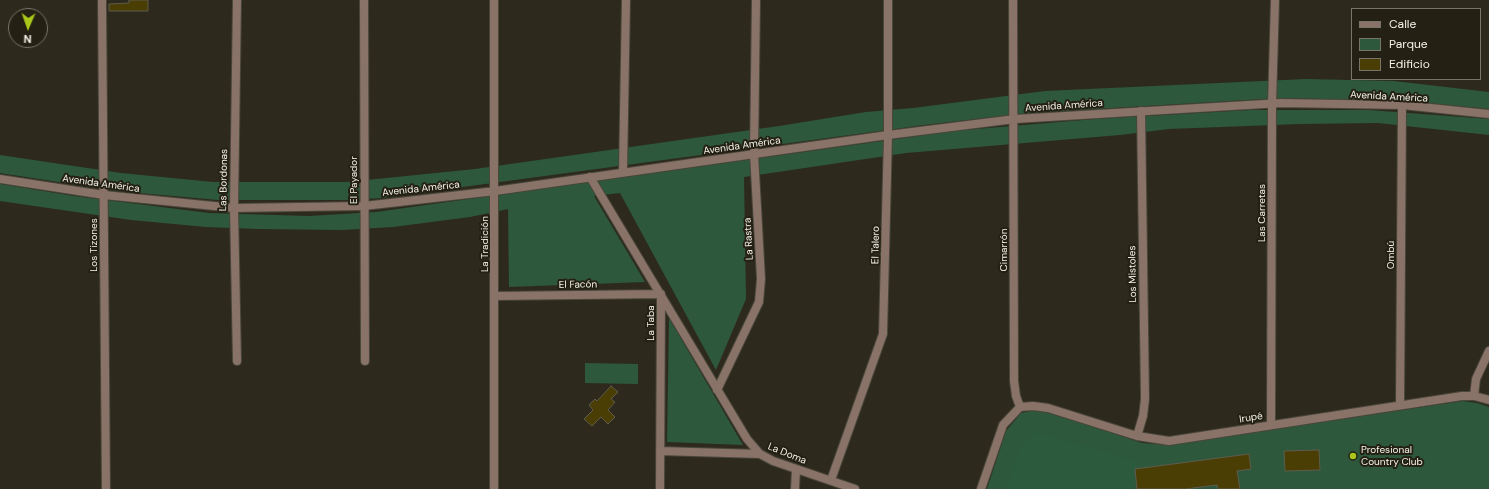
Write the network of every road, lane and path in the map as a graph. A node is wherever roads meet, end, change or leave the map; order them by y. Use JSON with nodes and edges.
{"nodes":[{"id":1,"x":102,"y":0,"type":"edge"},
{"id":2,"x":237,"y":0,"type":"edge"},
{"id":3,"x":364,"y":0,"type":"edge"},
{"id":4,"x":494,"y":0,"type":"edge"},
{"id":5,"x":626,"y":0,"type":"edge"},
{"id":6,"x":756,"y":0,"type":"edge"},
{"id":7,"x":888,"y":0,"type":"edge"},
{"id":8,"x":1013,"y":0,"type":"edge"},
{"id":9,"x":1275,"y":0,"type":"edge"},
{"id":10,"x":1272,"y":104,"type":"junction"},
{"id":11,"x":1402,"y":106,"type":"junction"},
{"id":12,"x":1141,"y":111,"type":"junction"},
{"id":13,"x":1489,"y":114,"type":"edge"},
{"id":14,"x":1014,"y":119,"type":"junction"},
{"id":15,"x":888,"y":135,"type":"junction"},
{"id":16,"x":754,"y":154,"type":"junction"},
{"id":17,"x":623,"y":172,"type":"junction"},
{"id":18,"x":590,"y":177,"type":"junction"},
{"id":19,"x":0,"y":179,"type":"edge"},
{"id":20,"x":495,"y":191,"type":"junction"},
{"id":21,"x":104,"y":195,"type":"junction"},
{"id":22,"x":364,"y":206,"type":"junction"},
{"id":23,"x":234,"y":208,"type":"junction"},
{"id":24,"x":662,"y":294,"type":"junction"},
{"id":25,"x":495,"y":296,"type":"junction"},
{"id":26,"x":1489,"y":351,"type":"edge"},
{"id":27,"x":237,"y":361,"type":"dead end"},
{"id":28,"x":365,"y":361,"type":"dead end"},
{"id":29,"x":717,"y":390,"type":"junction"},
{"id":30,"x":1474,"y":396,"type":"junction"},
{"id":31,"x":1489,"y":400,"type":"edge"},
{"id":32,"x":1400,"y":405,"type":"junction"},
{"id":33,"x":1020,"y":408,"type":"junction"},
{"id":34,"x":1271,"y":425,"type":"junction"},
{"id":35,"x":1137,"y":436,"type":"junction"},
{"id":36,"x":660,"y":450,"type":"junction"},
{"id":37,"x":760,"y":454,"type":"junction"},
{"id":38,"x":796,"y":470,"type":"junction"},
{"id":39,"x":831,"y":480,"type":"junction"},
{"id":40,"x":106,"y":489,"type":"edge"},
{"id":41,"x":494,"y":489,"type":"edge"},
{"id":42,"x":660,"y":489,"type":"edge"},
{"id":43,"x":795,"y":489,"type":"edge"},
{"id":44,"x":855,"y":489,"type":"edge"},
{"id":45,"x":981,"y":489,"type":"edge"}],
"edges":[{"from":1,"to":21,"type":"street","name":"Los Tizones"},
{"from":2,"to":23,"type":"street","name":"Las Bordonas"},
{"from":3,"to":22,"type":"street","name":"El Payador"},
{"from":4,"to":20,"type":"street","name":"La Tradición"},
{"from":5,"to":17,"type":"street"},
{"from":6,"to":16,"type":"street","name":"La Rastra"},
{"from":7,"to":15,"type":"street","name":"El Talero"},
{"from":8,"to":14,"type":"street","name":"Cimarrón"},
{"from":9,"to":10,"type":"street","name":"Las Carretas"},
{"from":10,"to":11,"type":"street","name":"Avenida América"},
{"from":10,"to":12,"type":"street","name":"Avenida América"},
{"from":10,"to":34,"type":"street","name":"Las Carretas"},
{"from":11,"to":13,"type":"street","name":"Avenida América"},
{"from":11,"to":32,"type":"street","name":"Ombú"},
{"from":12,"to":14,"type":"street","name":"Avenida América"},
{"from":12,"to":35,"type":"street","name":"Los Mistoles"},
{"from":14,"to":15,"type":"street","name":"Avenida América"},
{"from":14,"to":33,"type":"street","name":"Cimarrón"},
{"from":15,"to":16,"type":"street","name":"Avenida América"},
{"from":15,"to":39,"type":"street","name":"El Talero"},
{"from":16,"to":17,"type":"street","name":"Avenida América"},
{"from":16,"to":29,"type":"street","name":"La Rastra"},
{"from":17,"to":18,"type":"street","name":"Avenida América"},
{"from":18,"to":20,"type":"street","name":"Avenida América"},
{"from":18,"to":24,"type":"street","name":"La Taba"},
{"from":19,"to":21,"type":"street","name":"Avenida América"},
{"from":20,"to":22,"type":"street","name":"Avenida América"},
{"from":20,"to":25,"type":"street","name":"La Tradición"},
{"from":21,"to":23,"type":"street","name":"Avenida América"},
{"from":21,"to":40,"type":"street","name":"Los Tizones"},
{"from":22,"to":23,"type":"street","name":"Avenida América"},
{"from":22,"to":28,"type":"street","name":"El Payador"},
{"from":23,"to":27,"type":"street","name":"Las Bordonas"},
{"from":24,"to":25,"type":"street","name":"El Facón"},
{"from":24,"to":29,"type":"street"},
{"from":24,"to":36,"type":"street","name":"La Taba"},
{"from":25,"to":41,"type":"street","name":"La Tradición"},
{"from":26,"to":30,"type":"street"},
{"from":29,"to":37,"type":"street"},
{"from":30,"to":31,"type":"street","name":"Irupé"},
{"from":30,"to":32,"type":"street","name":"Irupé"},
{"from":32,"to":34,"type":"street","name":"Irupé"},
{"from":33,"to":35,"type":"street","name":"Irupé"},
{"from":33,"to":45,"type":"street"},
{"from":34,"to":35,"type":"street","name":"Irupé"},
{"from":36,"to":37,"type":"street","name":"La Doma"},
{"from":36,"to":42,"type":"street","name":"La Taba"},
{"from":37,"to":38,"type":"street","name":"La Doma"},
{"from":38,"to":39,"type":"street","name":"La Doma"},
{"from":38,"to":43,"type":"street"},
{"from":39,"to":44,"type":"street","name":"La Doma"}]}
